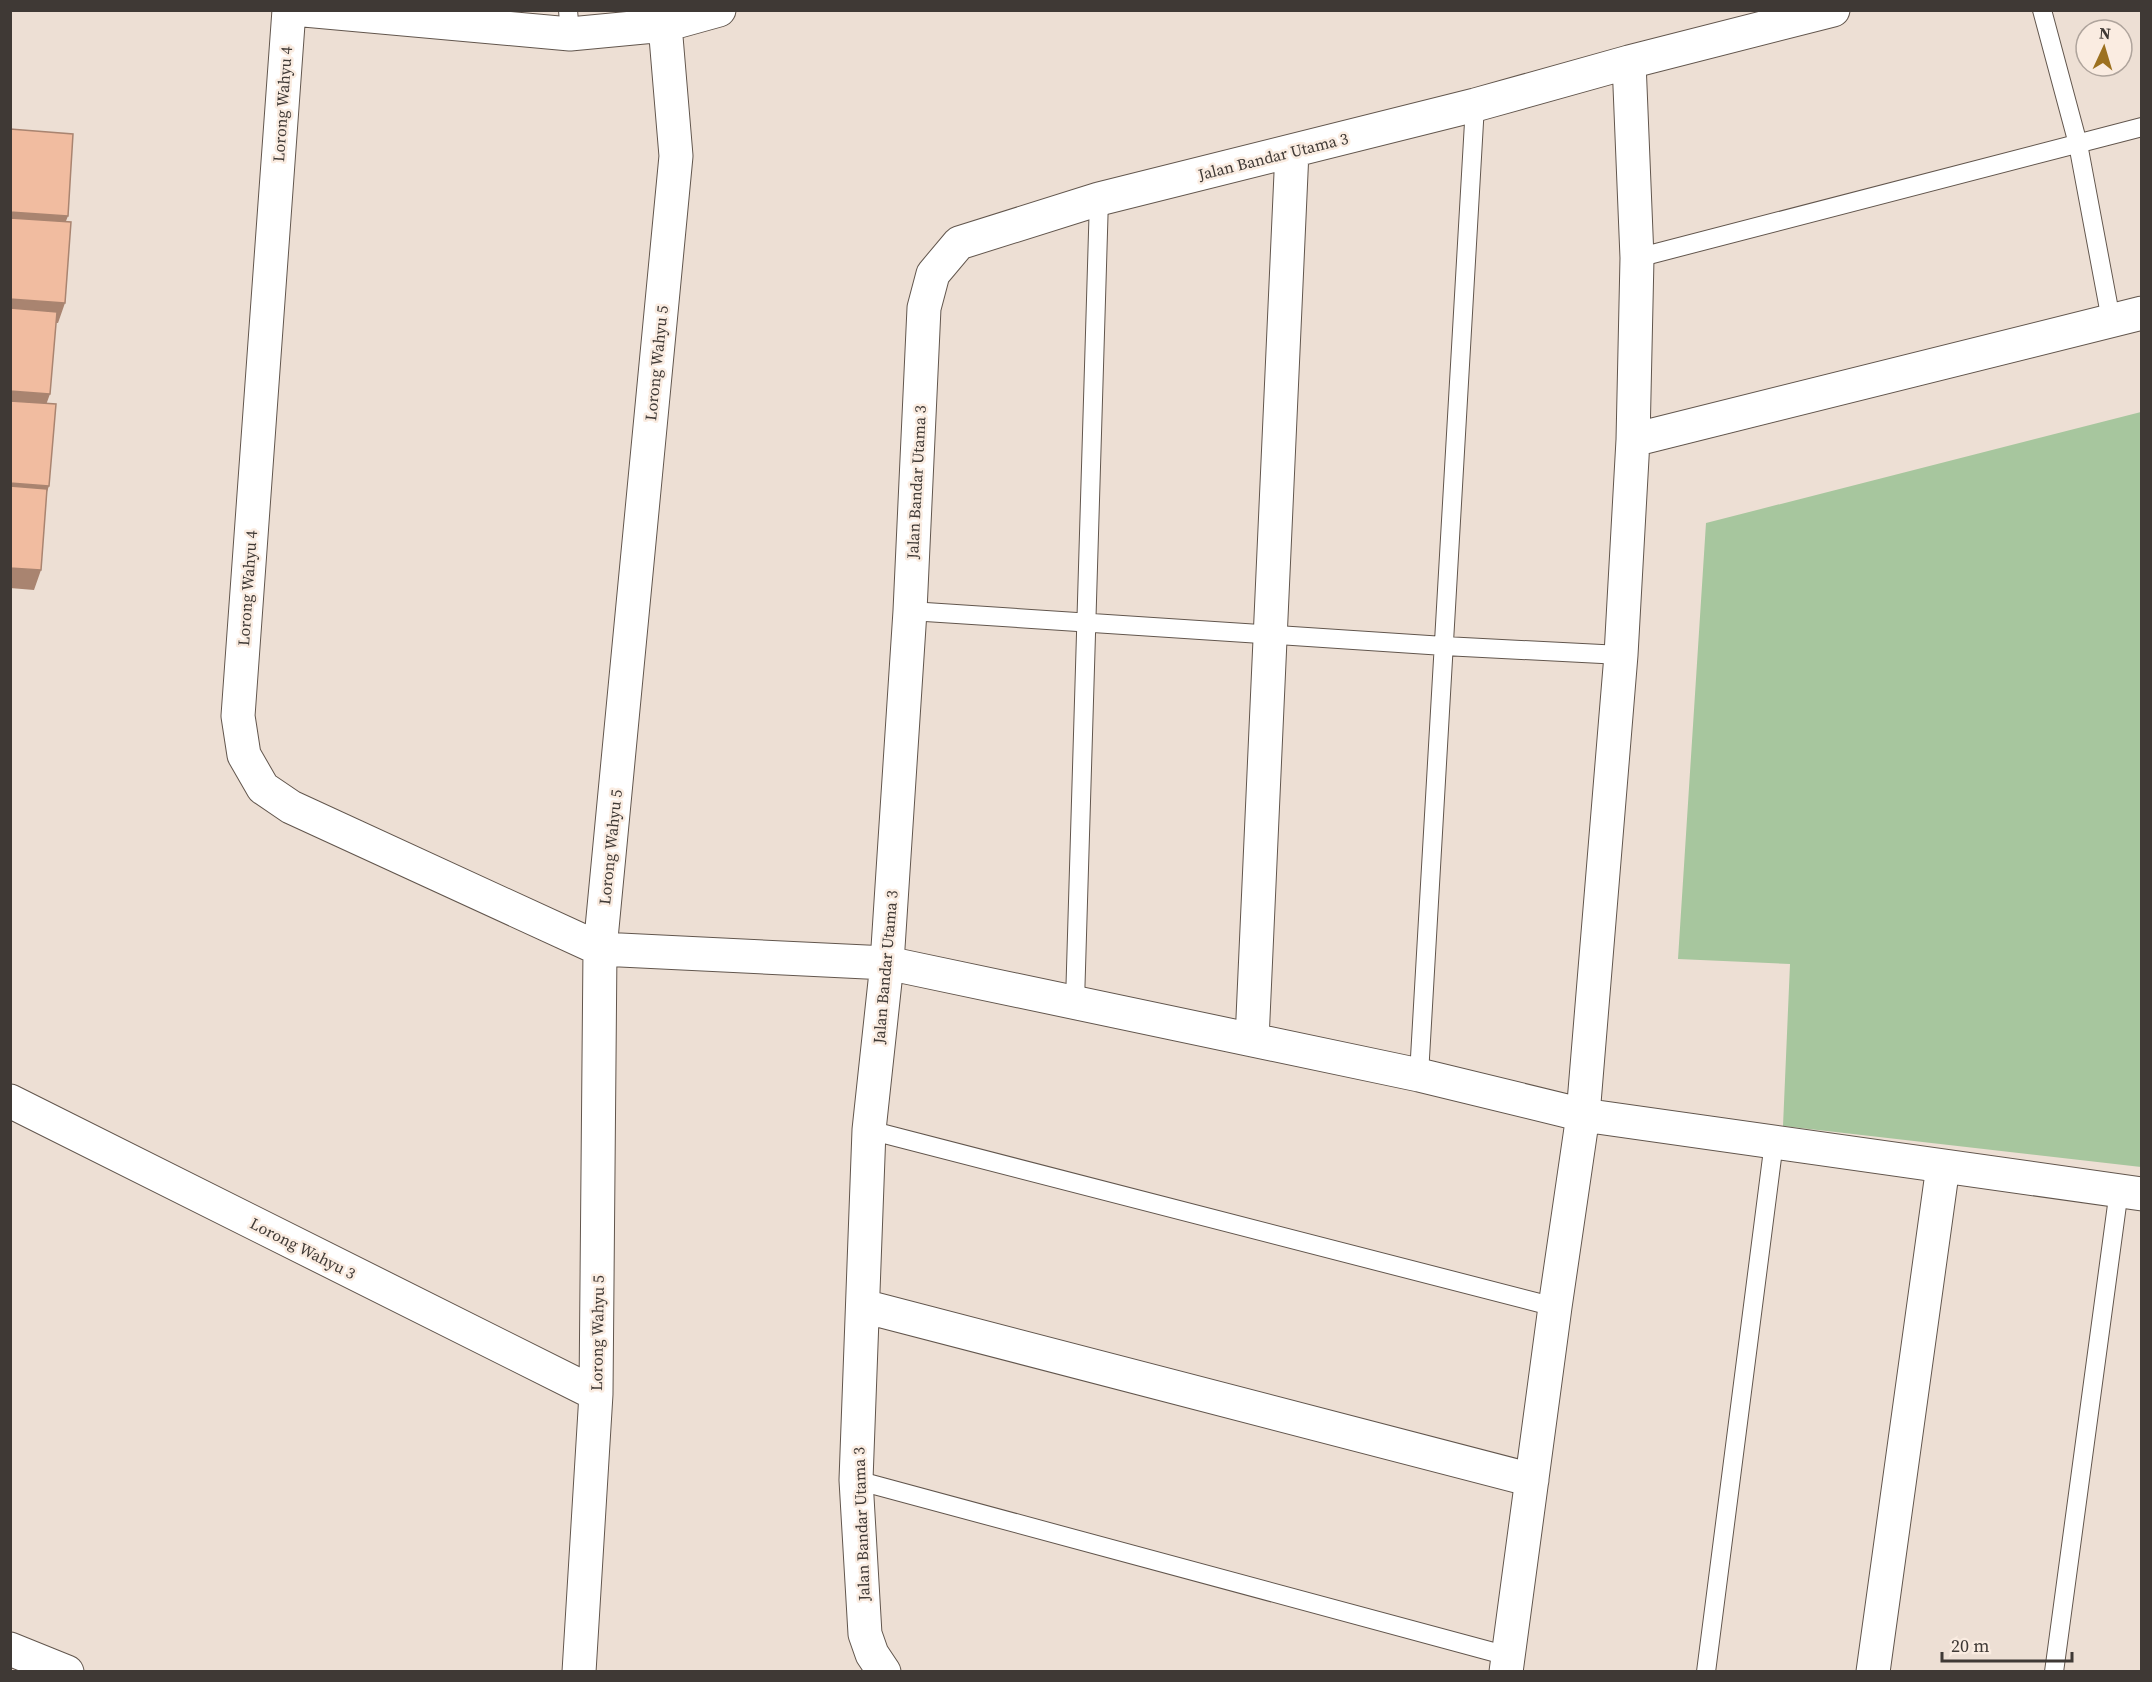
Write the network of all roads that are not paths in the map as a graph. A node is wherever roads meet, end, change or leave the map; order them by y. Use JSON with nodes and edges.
{"nodes":[{"id":1,"x":289,"y":10,"type":"edge"},
{"id":2,"x":304,"y":10,"type":"edge"},
{"id":3,"x":719,"y":10,"type":"edge"},
{"id":4,"x":1833,"y":10,"type":"edge"},
{"id":5,"x":2042,"y":10,"type":"edge"},
{"id":6,"x":569,"y":22,"type":"edge"},
{"id":7,"x":665,"y":25,"type":"junction"},
{"id":8,"x":1629,"y":62,"type":"junction"},
{"id":9,"x":1475,"y":105,"type":"junction"},
{"id":10,"x":2142,"y":127,"type":"edge"},
{"id":11,"x":2078,"y":144,"type":"junction"},
{"id":12,"x":1292,"y":151,"type":"junction"},
{"id":13,"x":1100,"y":199,"type":"junction"},
{"id":14,"x":1637,"y":258,"type":"junction"},
{"id":15,"x":2126,"y":316,"type":"edge"},
{"id":16,"x":1634,"y":440,"type":"junction"},
{"id":17,"x":910,"y":611,"type":"junction"},
{"id":18,"x":1087,"y":623,"type":"junction"},
{"id":19,"x":1270,"y":635,"type":"junction"},
{"id":20,"x":1444,"y":646,"type":"junction"},
{"id":21,"x":1621,"y":655,"type":"junction"},
{"id":22,"x":600,"y":949,"type":"junction"},
{"id":23,"x":887,"y":963,"type":"junction"},
{"id":24,"x":1075,"y":1002,"type":"junction"},
{"id":25,"x":1252,"y":1040,"type":"junction"},
{"id":26,"x":1419,"y":1075,"type":"junction"},
{"id":27,"x":10,"y":1101,"type":"edge"},
{"id":28,"x":1583,"y":1115,"type":"junction"},
{"id":29,"x":869,"y":1130,"type":"junction"},
{"id":30,"x":1774,"y":1142,"type":"junction"},
{"id":31,"x":1943,"y":1166,"type":"junction"},
{"id":32,"x":2130,"y":1192,"type":"edge"},
{"id":33,"x":863,"y":1306,"type":"junction"},
{"id":34,"x":1555,"y":1307,"type":"junction"},
{"id":35,"x":596,"y":1394,"type":"junction"},
{"id":36,"x":856,"y":1480,"type":"junction"},
{"id":37,"x":1532,"y":1480,"type":"junction"},
{"id":38,"x":10,"y":1649,"type":"edge"},
{"id":39,"x":1507,"y":1664,"type":"edge"},
{"id":40,"x":68,"y":1671,"type":"edge"},
{"id":41,"x":579,"y":1671,"type":"edge"},
{"id":42,"x":884,"y":1671,"type":"edge"},
{"id":43,"x":1706,"y":1671,"type":"edge"},
{"id":44,"x":1873,"y":1671,"type":"edge"},
{"id":45,"x":2054,"y":1671,"type":"edge"}],
"edges":[{"from":1,"to":22,"type":"street","name":"Lorong Wahyu 4"},
{"from":2,"to":6,"type":"street"},
{"from":3,"to":7,"type":"street"},
{"from":4,"to":8,"type":"street","name":"Jalan Bandar Utama 3"},
{"from":5,"to":11,"type":"lane"},
{"from":6,"to":7,"type":"street"},
{"from":7,"to":22,"type":"street","name":"Lorong Wahyu 5"},
{"from":8,"to":9,"type":"street","name":"Jalan Bandar Utama 3"},
{"from":8,"to":14,"type":"street"},
{"from":9,"to":12,"type":"street","name":"Jalan Bandar Utama 3"},
{"from":9,"to":20,"type":"lane"},
{"from":10,"to":11,"type":"lane"},
{"from":11,"to":14,"type":"lane"},
{"from":11,"to":15,"type":"lane"},
{"from":12,"to":13,"type":"street","name":"Jalan Bandar Utama 3"},
{"from":12,"to":19,"type":"street"},
{"from":13,"to":17,"type":"street","name":"Jalan Bandar Utama 3"},
{"from":13,"to":18,"type":"lane"},
{"from":14,"to":16,"type":"street"},
{"from":15,"to":16,"type":"street"},
{"from":16,"to":21,"type":"street"},
{"from":17,"to":18,"type":"lane"},
{"from":17,"to":23,"type":"street","name":"Jalan Bandar Utama 3"},
{"from":18,"to":19,"type":"lane"},
{"from":18,"to":24,"type":"lane"},
{"from":19,"to":20,"type":"lane"},
{"from":19,"to":25,"type":"street"},
{"from":20,"to":21,"type":"lane"},
{"from":20,"to":26,"type":"lane"},
{"from":21,"to":28,"type":"street"},
{"from":22,"to":23,"type":"street"},
{"from":22,"to":35,"type":"street","name":"Lorong Wahyu 5"},
{"from":23,"to":24,"type":"street"},
{"from":23,"to":29,"type":"street","name":"Jalan Bandar Utama 3"},
{"from":24,"to":25,"type":"street"},
{"from":25,"to":26,"type":"street"},
{"from":26,"to":28,"type":"street"},
{"from":27,"to":35,"type":"street","name":"Lorong Wahyu 3"},
{"from":28,"to":30,"type":"street"},
{"from":28,"to":34,"type":"street"},
{"from":29,"to":33,"type":"street","name":"Jalan Bandar Utama 3"},
{"from":29,"to":34,"type":"lane"},
{"from":30,"to":31,"type":"street"},
{"from":30,"to":43,"type":"lane"},
{"from":31,"to":32,"type":"street"},
{"from":31,"to":44,"type":"street"},
{"from":32,"to":45,"type":"lane"},
{"from":33,"to":36,"type":"street","name":"Jalan Bandar Utama 3"},
{"from":33,"to":37,"type":"street"},
{"from":34,"to":37,"type":"street"},
{"from":35,"to":41,"type":"street","name":"Lorong Wahyu 5"},
{"from":36,"to":39,"type":"lane"},
{"from":36,"to":42,"type":"street","name":"Jalan Bandar Utama 3"},
{"from":37,"to":39,"type":"street"},
{"from":38,"to":40,"type":"street"}]}
